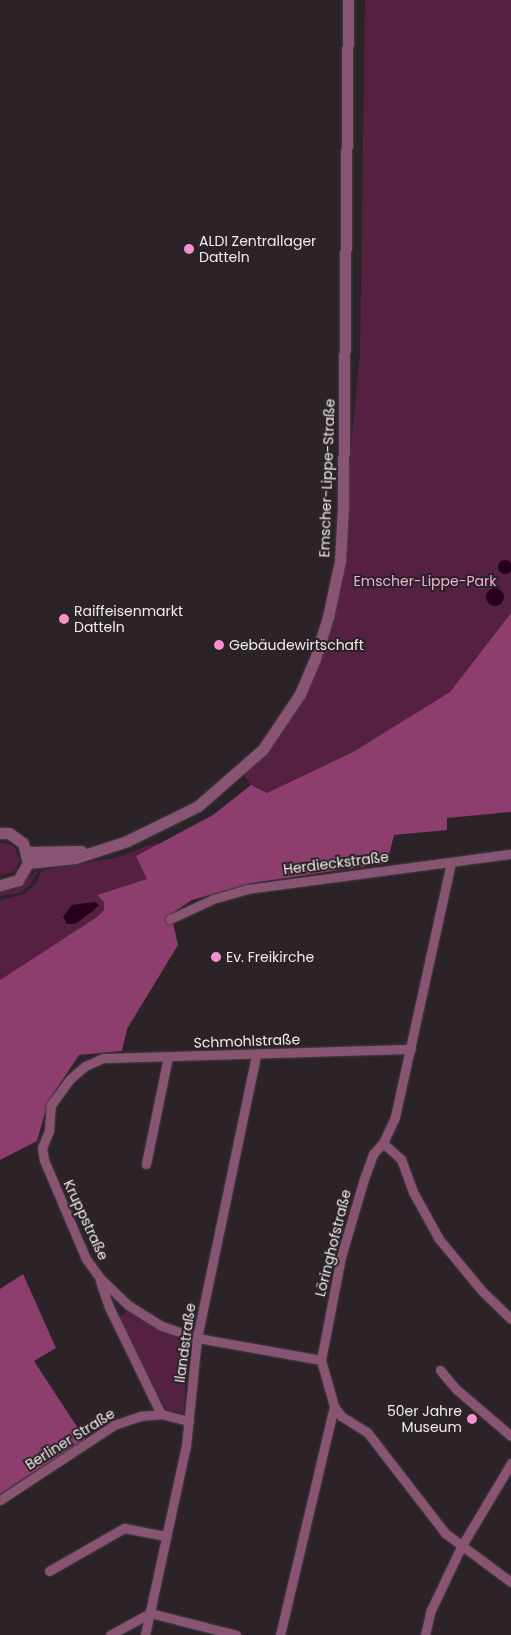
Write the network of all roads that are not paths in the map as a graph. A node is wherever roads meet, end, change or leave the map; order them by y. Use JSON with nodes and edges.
{"nodes":[{"id":1,"x":348,"y":0,"type":"edge"},
{"id":2,"x":0,"y":833,"type":"edge"},
{"id":3,"x":511,"y":854,"type":"edge"},
{"id":4,"x":28,"y":857,"type":"junction"},
{"id":5,"x":450,"y":862,"type":"junction"},
{"id":6,"x":0,"y":885,"type":"edge"},
{"id":7,"x":170,"y":919,"type":"dead end"},
{"id":8,"x":411,"y":1049,"type":"junction"},
{"id":9,"x":256,"y":1055,"type":"junction"},
{"id":10,"x":168,"y":1057,"type":"junction"},
{"id":11,"x":85,"y":1066,"type":"joint"},
{"id":12,"x":383,"y":1143,"type":"junction"},
{"id":13,"x":146,"y":1164,"type":"dead end"},
{"id":14,"x":100,"y":1278,"type":"junction"},
{"id":15,"x":511,"y":1320,"type":"edge"},
{"id":16,"x":197,"y":1338,"type":"junction"},
{"id":17,"x":320,"y":1360,"type":"junction"},
{"id":18,"x":440,"y":1370,"type":"dead end"},
{"id":19,"x":334,"y":1406,"type":"junction"},
{"id":20,"x":161,"y":1414,"type":"junction"},
{"id":21,"x":189,"y":1420,"type":"junction"},
{"id":22,"x":511,"y":1436,"type":"edge"},
{"id":23,"x":511,"y":1463,"type":"edge"},
{"id":24,"x":0,"y":1500,"type":"edge"},
{"id":25,"x":166,"y":1536,"type":"junction"},
{"id":26,"x":460,"y":1547,"type":"junction"},
{"id":27,"x":49,"y":1571,"type":"dead end"},
{"id":28,"x":511,"y":1582,"type":"edge"},
{"id":29,"x":150,"y":1613,"type":"junction"},
{"id":30,"x":110,"y":1635,"type":"edge"},
{"id":31,"x":145,"y":1635,"type":"edge"},
{"id":32,"x":236,"y":1635,"type":"edge"},
{"id":33,"x":280,"y":1635,"type":"edge"},
{"id":34,"x":425,"y":1635,"type":"edge"}],
"edges":[{"from":1,"to":4,"type":"street","name":"Emscher-Lippe-Straße"},
{"from":2,"to":4,"type":"street"},
{"from":3,"to":5,"type":"street","name":"Herdieckstraße"},
{"from":4,"to":6,"type":"street"},
{"from":5,"to":7,"type":"street","name":"Herdieckstraße"},
{"from":5,"to":8,"type":"street","name":"Löringhofstraße"},
{"from":8,"to":9,"type":"street","name":"Schmohlstraße"},
{"from":8,"to":12,"type":"street","name":"Löringhofstraße"},
{"from":9,"to":10,"type":"street","name":"Schmohlstraße"},
{"from":9,"to":16,"type":"street","name":"Ilandstraße"},
{"from":10,"to":11,"type":"street","name":"Schmohlstraße"},
{"from":10,"to":13,"type":"street"},
{"from":11,"to":14,"type":"street","name":"Kruppstraße"},
{"from":12,"to":15,"type":"street"},
{"from":12,"to":17,"type":"street","name":"Löringhofstraße"},
{"from":14,"to":16,"type":"street","name":"Kruppstraße"},
{"from":14,"to":20,"type":"street"},
{"from":16,"to":17,"type":"street","name":"Kruppstraße"},
{"from":16,"to":21,"type":"street","name":"Ilandstraße"},
{"from":17,"to":19,"type":"street","name":"Löringhofstraße"},
{"from":18,"to":22,"type":"street"},
{"from":19,"to":26,"type":"street"},
{"from":19,"to":33,"type":"street"},
{"from":20,"to":21,"type":"street","name":"Berliner Straße"},
{"from":20,"to":24,"type":"street","name":"Berliner Straße"},
{"from":21,"to":25,"type":"street","name":"Ilandstraße"},
{"from":23,"to":26,"type":"street"},
{"from":25,"to":27,"type":"street"},
{"from":25,"to":29,"type":"street","name":"Ilandstraße"},
{"from":26,"to":28,"type":"street"},
{"from":26,"to":34,"type":"street"},
{"from":29,"to":30,"type":"street"},
{"from":29,"to":31,"type":"street","name":"Ilandstraße"},
{"from":29,"to":32,"type":"street"}]}
